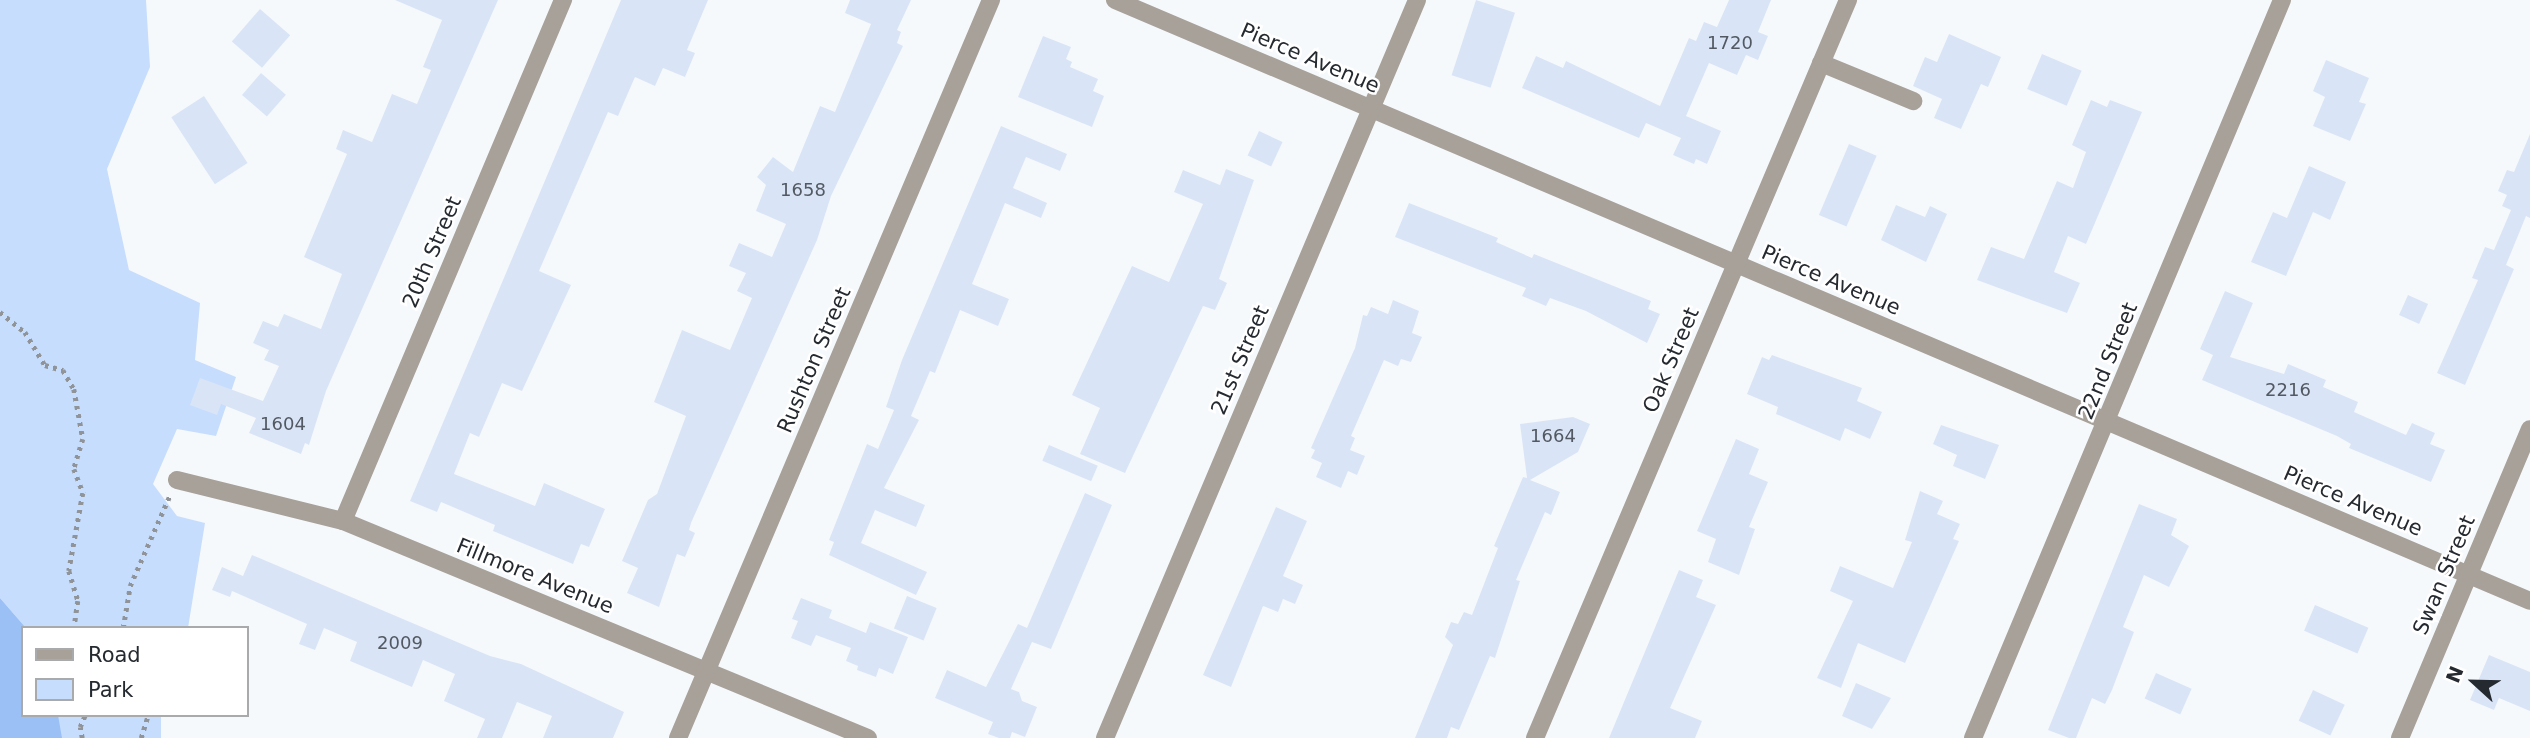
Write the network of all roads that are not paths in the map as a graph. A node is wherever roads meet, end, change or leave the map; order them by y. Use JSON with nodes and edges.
{"nodes":[{"id":1,"x":563,"y":0,"type":"edge"},
{"id":2,"x":991,"y":0,"type":"edge"},
{"id":3,"x":1115,"y":0,"type":"edge"},
{"id":4,"x":1417,"y":0,"type":"edge"},
{"id":5,"x":1847,"y":0,"type":"edge"},
{"id":6,"x":2282,"y":0,"type":"edge"},
{"id":7,"x":1821,"y":63,"type":"junction"},
{"id":8,"x":1913,"y":101,"type":"dead end"},
{"id":9,"x":1371,"y":109,"type":"junction"},
{"id":10,"x":1736,"y":264,"type":"junction"},
{"id":11,"x":2108,"y":422,"type":"junction"},
{"id":12,"x":2530,"y":429,"type":"edge"},
{"id":13,"x":177,"y":480,"type":"road end"},
{"id":14,"x":343,"y":521,"type":"junction"},
{"id":15,"x":2469,"y":575,"type":"junction"},
{"id":16,"x":2530,"y":601,"type":"edge"},
{"id":17,"x":706,"y":670,"type":"junction"},
{"id":18,"x":678,"y":738,"type":"edge"},
{"id":19,"x":868,"y":738,"type":"edge"},
{"id":20,"x":1105,"y":738,"type":"edge"},
{"id":21,"x":1535,"y":738,"type":"edge"},
{"id":22,"x":1973,"y":738,"type":"edge"},
{"id":23,"x":2400,"y":738,"type":"edge"}],
"edges":[{"from":1,"to":14,"type":"street","name":"20th Street"},
{"from":2,"to":17,"type":"street","name":"Rushton Street"},
{"from":3,"to":9,"type":"street","name":"Pierce Avenue"},
{"from":4,"to":9,"type":"street","name":"21st Street"},
{"from":5,"to":7,"type":"street","name":"Oak Street"},
{"from":6,"to":11,"type":"street","name":"22nd Street"},
{"from":7,"to":8,"type":"street"},
{"from":7,"to":10,"type":"street","name":"Oak Street"},
{"from":9,"to":10,"type":"street","name":"Pierce Avenue"},
{"from":9,"to":20,"type":"street","name":"21st Street"},
{"from":10,"to":11,"type":"street","name":"Pierce Avenue"},
{"from":10,"to":21,"type":"street","name":"Oak Street"},
{"from":11,"to":15,"type":"street","name":"Pierce Avenue"},
{"from":11,"to":22,"type":"street","name":"22nd Street"},
{"from":12,"to":15,"type":"street","name":"Swan Street"},
{"from":13,"to":14,"type":"street","name":"Fillmore Avenue"},
{"from":14,"to":17,"type":"street","name":"Fillmore Avenue"},
{"from":15,"to":16,"type":"street","name":"Pierce Avenue"},
{"from":15,"to":23,"type":"street","name":"Swan Street"},
{"from":17,"to":18,"type":"street","name":"Rushton Street"},
{"from":17,"to":19,"type":"street","name":"Fillmore Avenue"}]}
